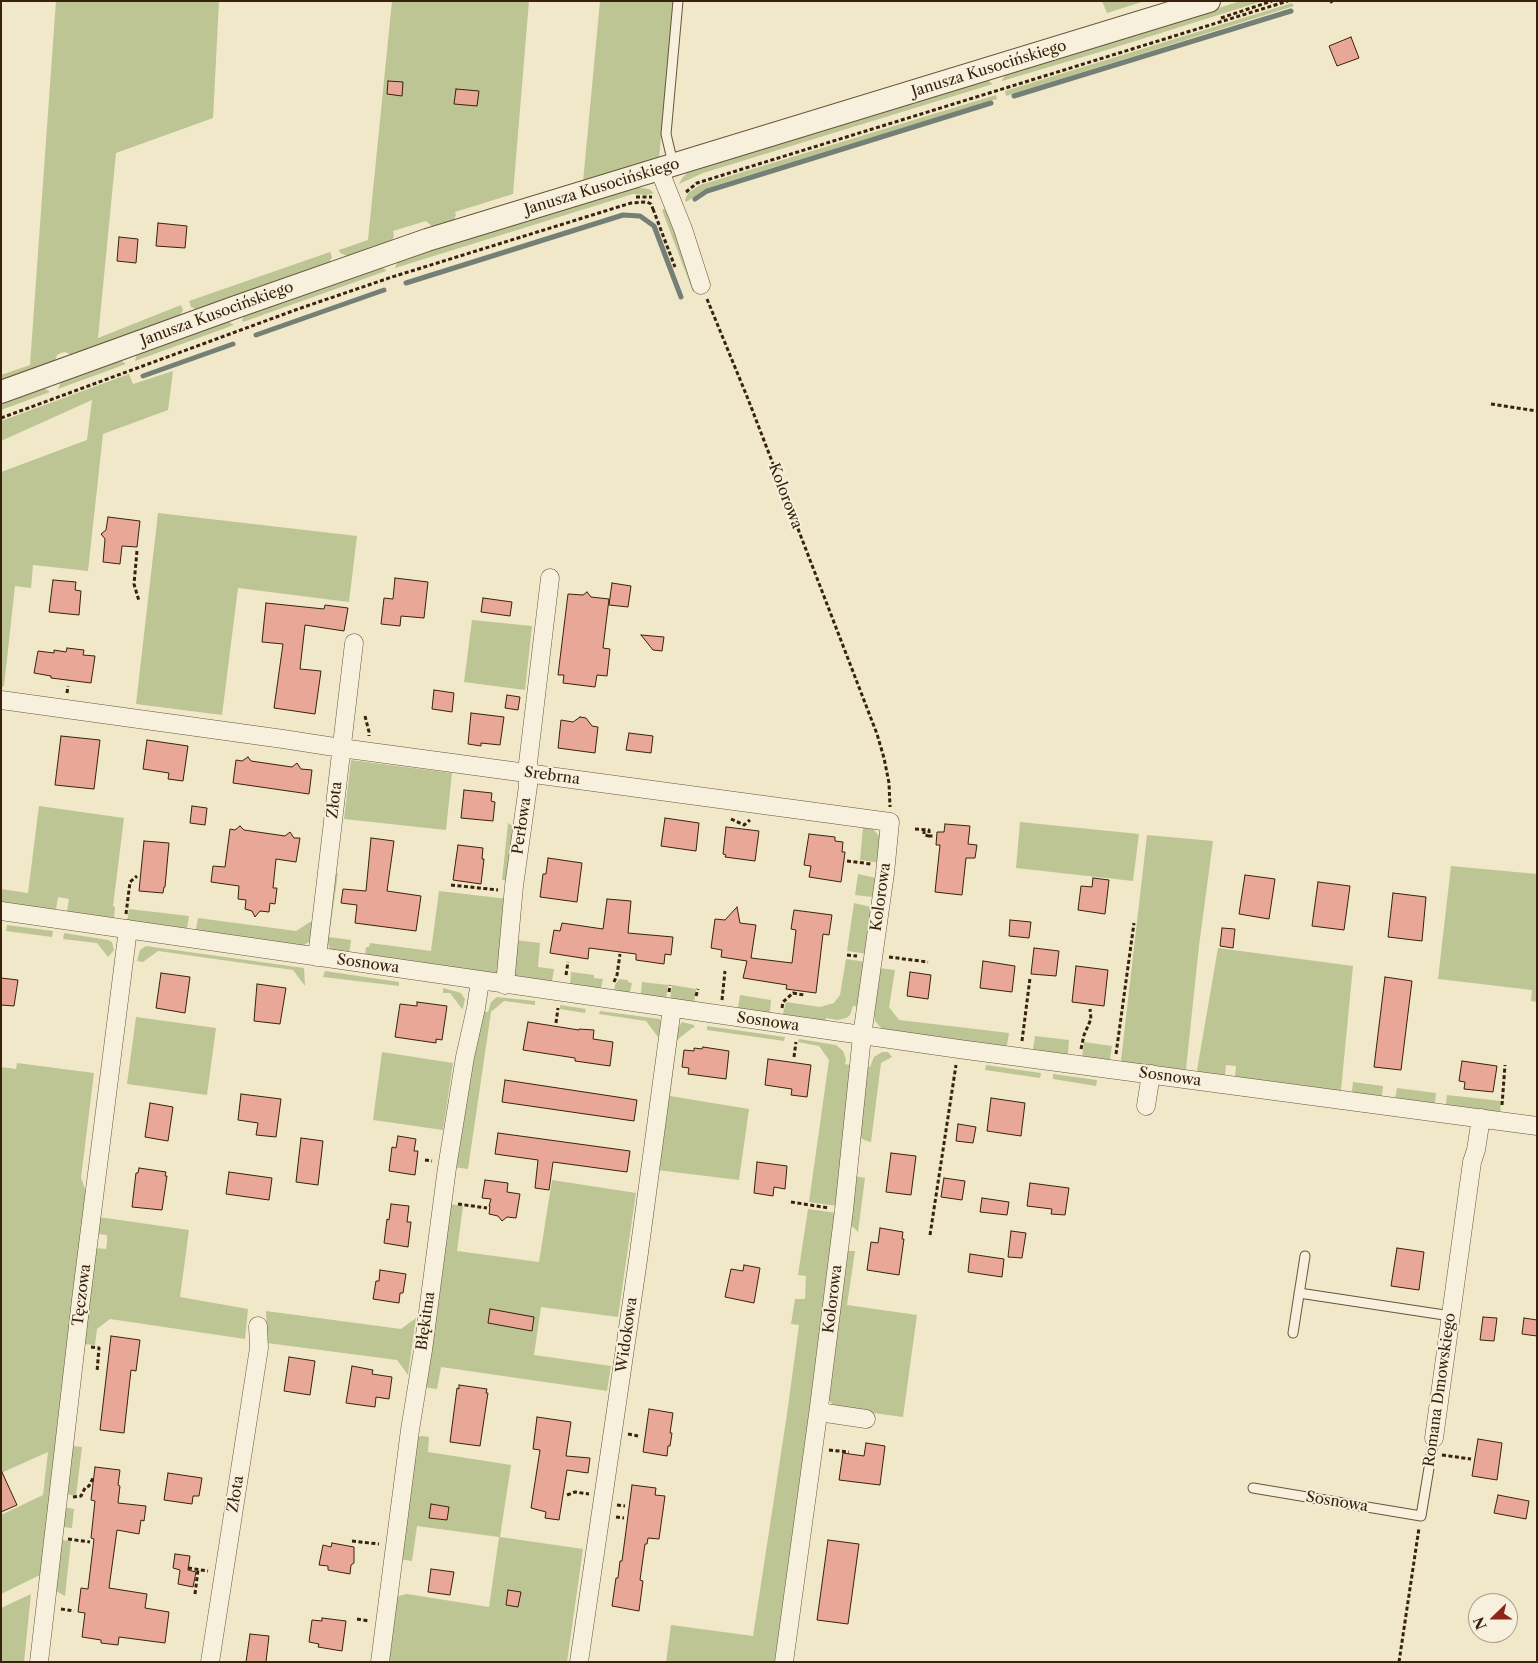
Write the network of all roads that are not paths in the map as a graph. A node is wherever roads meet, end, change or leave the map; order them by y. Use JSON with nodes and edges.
{"nodes":[{"id":1,"x":678,"y":1,"type":"edge"},
{"id":2,"x":1209,"y":1,"type":"edge"},
{"id":3,"x":666,"y":167,"type":"junction"},
{"id":4,"x":701,"y":285,"type":"road end"},
{"id":5,"x":1,"y":392,"type":"edge"},
{"id":6,"x":550,"y":578,"type":"dead end"},
{"id":7,"x":354,"y":643,"type":"dead end"},
{"id":8,"x":1,"y":700,"type":"edge"},
{"id":9,"x":341,"y":748,"type":"junction"},
{"id":10,"x":528,"y":772,"type":"junction"},
{"id":11,"x":890,"y":822,"type":"joint"},
{"id":12,"x":1,"y":911,"type":"edge"},
{"id":13,"x":126,"y":929,"type":"junction"},
{"id":14,"x":317,"y":957,"type":"junction"},
{"id":15,"x":480,"y":981,"type":"junction"},
{"id":16,"x":505,"y":985,"type":"junction"},
{"id":17,"x":672,"y":1008,"type":"junction"},
{"id":18,"x":862,"y":1036,"type":"junction"},
{"id":19,"x":1151,"y":1074,"type":"junction"},
{"id":20,"x":1146,"y":1106,"type":"dead end"},
{"id":21,"x":1480,"y":1118,"type":"junction"},
{"id":22,"x":1537,"y":1126,"type":"edge"},
{"id":23,"x":1305,"y":1256,"type":"dead end"},
{"id":24,"x":1299,"y":1293,"type":"junction"},
{"id":25,"x":1451,"y":1316,"type":"junction"},
{"id":26,"x":258,"y":1326,"type":"dead end"},
{"id":27,"x":1293,"y":1333,"type":"dead end"},
{"id":28,"x":818,"y":1412,"type":"junction"},
{"id":29,"x":866,"y":1419,"type":"dead end"},
{"id":30,"x":1432,"y":1446,"type":"joint"},
{"id":31,"x":1253,"y":1488,"type":"dead end"},
{"id":32,"x":1422,"y":1516,"type":"joint"},
{"id":33,"x":39,"y":1662,"type":"edge"},
{"id":34,"x":210,"y":1662,"type":"edge"},
{"id":35,"x":380,"y":1662,"type":"edge"},
{"id":36,"x":579,"y":1662,"type":"edge"},
{"id":37,"x":784,"y":1662,"type":"edge"}],
"edges":[{"from":1,"to":3,"type":"lane"},
{"from":2,"to":3,"type":"street","name":"Janusza Kusocińskiego"},
{"from":3,"to":4,"type":"street"},
{"from":3,"to":5,"type":"street","name":"Janusza Kusocińskiego"},
{"from":6,"to":10,"type":"street","name":"Perłowa"},
{"from":7,"to":9,"type":"street","name":"Złota"},
{"from":8,"to":9,"type":"street","name":"Srebrna"},
{"from":9,"to":10,"type":"street","name":"Srebrna"},
{"from":9,"to":14,"type":"street","name":"Złota"},
{"from":10,"to":11,"type":"street","name":"Srebrna"},
{"from":10,"to":16,"type":"street","name":"Perłowa"},
{"from":11,"to":18,"type":"street","name":"Kolorowa"},
{"from":12,"to":13,"type":"street","name":"Sosnowa"},
{"from":13,"to":14,"type":"street","name":"Sosnowa"},
{"from":13,"to":33,"type":"street","name":"Tęczowa"},
{"from":14,"to":15,"type":"street","name":"Sosnowa"},
{"from":15,"to":16,"type":"street","name":"Sosnowa"},
{"from":15,"to":35,"type":"street","name":"Błękitna"},
{"from":16,"to":17,"type":"street","name":"Sosnowa"},
{"from":17,"to":18,"type":"street","name":"Sosnowa"},
{"from":17,"to":36,"type":"street","name":"Widokowa"},
{"from":18,"to":19,"type":"street","name":"Sosnowa"},
{"from":18,"to":28,"type":"street","name":"Kolorowa"},
{"from":19,"to":20,"type":"street"},
{"from":19,"to":21,"type":"street","name":"Sosnowa"},
{"from":21,"to":22,"type":"street","name":"Sosnowa"},
{"from":21,"to":25,"type":"street","name":"Romana Dmowskiego"},
{"from":23,"to":24,"type":"lane"},
{"from":24,"to":25,"type":"lane"},
{"from":24,"to":27,"type":"lane"},
{"from":25,"to":30,"type":"street","name":"Romana Dmowskiego"},
{"from":26,"to":34,"type":"street","name":"Złota"},
{"from":28,"to":29,"type":"street"},
{"from":28,"to":37,"type":"street","name":"Kolorowa"},
{"from":30,"to":32,"type":"lane","name":"Romana Dmowskiego"},
{"from":31,"to":32,"type":"lane","name":"Sosnowa"}]}
